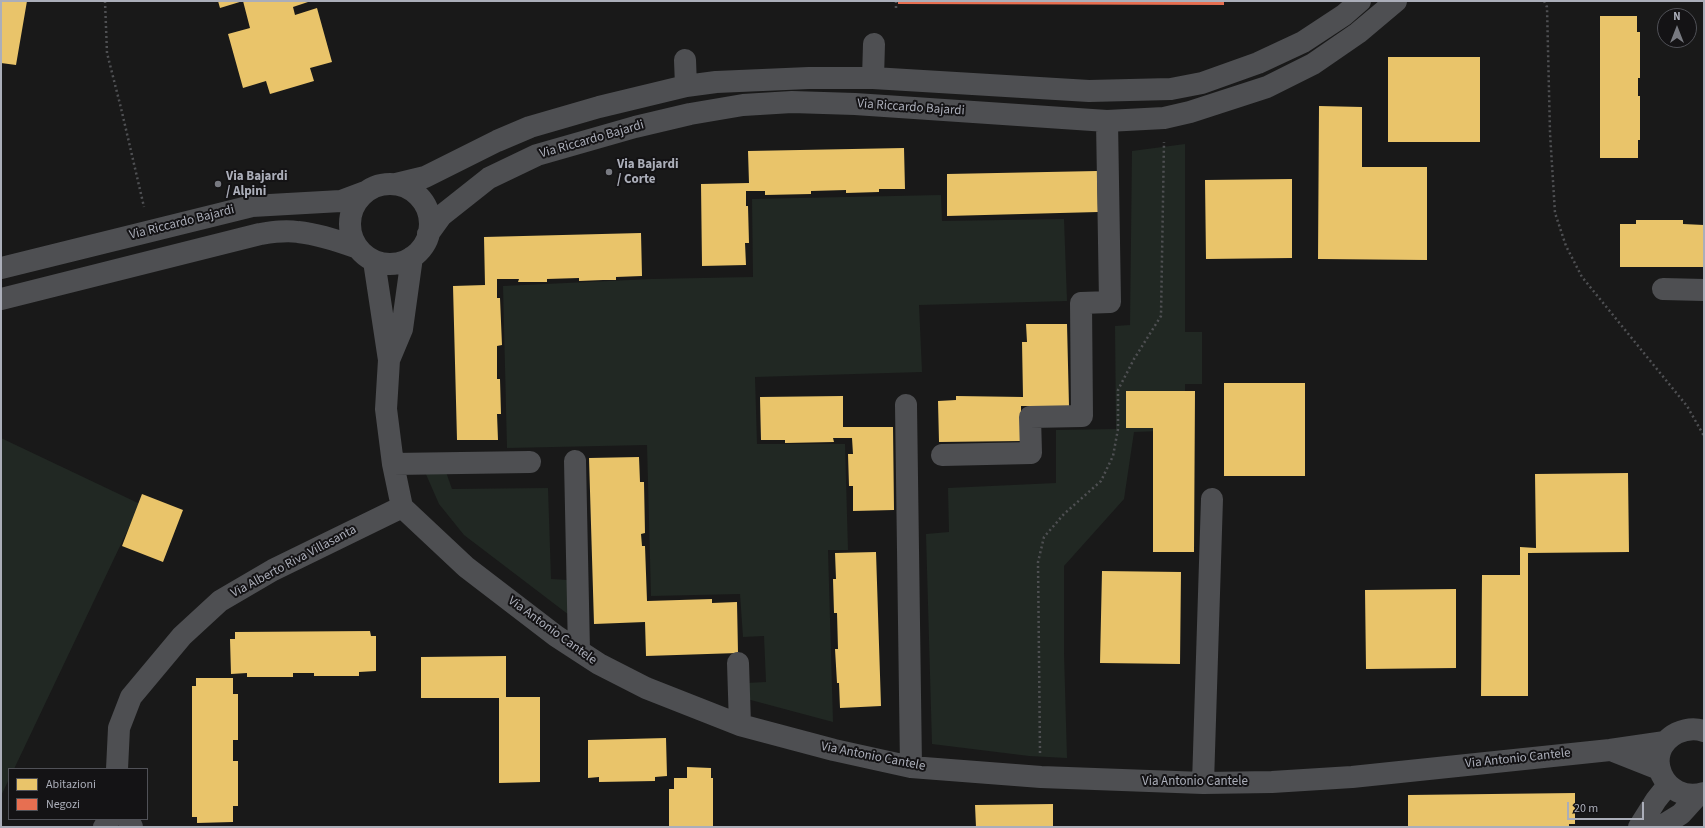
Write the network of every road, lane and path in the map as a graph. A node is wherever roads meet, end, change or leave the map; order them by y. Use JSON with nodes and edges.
{"nodes":[{"id":1,"x":105,"y":1,"type":"edge"},
{"id":2,"x":896,"y":1,"type":"edge"},
{"id":3,"x":1360,"y":1,"type":"edge"},
{"id":4,"x":1396,"y":1,"type":"edge"},
{"id":5,"x":1544,"y":1,"type":"edge"},
{"id":6,"x":896,"y":10,"type":"dead end"},
{"id":7,"x":874,"y":44,"type":"dead end"},
{"id":8,"x":685,"y":60,"type":"dead end"},
{"id":9,"x":874,"y":78,"type":"junction"},
{"id":10,"x":686,"y":86,"type":"junction"},
{"id":11,"x":1108,"y":121,"type":"junction"},
{"id":12,"x":1164,"y":141,"type":"dead end"},
{"id":13,"x":396,"y":184,"type":"junction"},
{"id":14,"x":365,"y":192,"type":"junction"},
{"id":15,"x":150,"y":231,"type":"junction"},
{"id":16,"x":428,"y":234,"type":"junction"},
{"id":17,"x":366,"y":254,"type":"junction"},
{"id":18,"x":412,"y":257,"type":"junction"},
{"id":19,"x":1,"y":268,"type":"edge"},
{"id":20,"x":1663,"y":290,"type":"dead end"},
{"id":21,"x":1704,"y":290,"type":"edge"},
{"id":22,"x":1,"y":299,"type":"edge"},
{"id":23,"x":389,"y":360,"type":"junction"},
{"id":24,"x":906,"y":405,"type":"dead end"},
{"id":25,"x":1704,"y":436,"type":"edge"},
{"id":26,"x":942,"y":455,"type":"dead end"},
{"id":27,"x":575,"y":461,"type":"dead end"},
{"id":28,"x":530,"y":462,"type":"dead end"},
{"id":29,"x":393,"y":464,"type":"junction"},
{"id":30,"x":1212,"y":499,"type":"dead end"},
{"id":31,"x":402,"y":507,"type":"junction"},
{"id":32,"x":579,"y":652,"type":"junction"},
{"id":33,"x":738,"y":664,"type":"dead end"},
{"id":34,"x":740,"y":725,"type":"junction"},
{"id":35,"x":1704,"y":731,"type":"edge"},
{"id":36,"x":1665,"y":742,"type":"junction"},
{"id":37,"x":1610,"y":750,"type":"junction"},
{"id":38,"x":1040,"y":759,"type":"dead end"},
{"id":39,"x":911,"y":767,"type":"junction"},
{"id":40,"x":117,"y":768,"type":"edge"},
{"id":41,"x":1664,"y":777,"type":"junction"},
{"id":42,"x":1203,"y":783,"type":"junction"},
{"id":43,"x":1701,"y":794,"type":"edge"},
{"id":44,"x":1640,"y":827,"type":"edge"},
{"id":45,"x":1660,"y":827,"type":"edge"}],
"edges":[{"from":1,"to":15,"type":"path"},
{"from":2,"to":6,"type":"path"},
{"from":3,"to":9,"type":"street","name":"Via Riccardo Bajardi"},
{"from":4,"to":11,"type":"street","name":"Via Riccardo Bajardi"},
{"from":5,"to":25,"type":"path"},
{"from":7,"to":9,"type":"street"},
{"from":8,"to":10,"type":"street"},
{"from":9,"to":10,"type":"street","name":"Via Riccardo Bajardi"},
{"from":10,"to":13,"type":"street","name":"Via Riccardo Bajardi"},
{"from":11,"to":16,"type":"street","name":"Via Riccardo Bajardi"},
{"from":11,"to":26,"type":"street"},
{"from":12,"to":38,"type":"path"},
{"from":13,"to":14,"type":"street","name":"Via Riccardo Bajardi"},
{"from":13,"to":16,"type":"street","name":"Via Riccardo Bajardi"},
{"from":14,"to":15,"type":"street","name":"Via Riccardo Bajardi"},
{"from":14,"to":17,"type":"street"},
{"from":15,"to":19,"type":"street","name":"Via Riccardo Bajardi"},
{"from":16,"to":18,"type":"street","name":"Via Riccardo Bajardi"},
{"from":17,"to":18,"type":"street"},
{"from":17,"to":22,"type":"street"},
{"from":17,"to":23,"type":"street"},
{"from":18,"to":23,"type":"street"},
{"from":20,"to":21,"type":"street"},
{"from":23,"to":29,"type":"street"},
{"from":24,"to":39,"type":"street"},
{"from":27,"to":32,"type":"street"},
{"from":28,"to":29,"type":"street"},
{"from":29,"to":31,"type":"street"},
{"from":30,"to":42,"type":"street"},
{"from":31,"to":32,"type":"street","name":"Via Antonio Cantele"},
{"from":31,"to":40,"type":"street","name":"Via Alberto Riva Villasanta"},
{"from":32,"to":34,"type":"street","name":"Via Antonio Cantele"},
{"from":33,"to":34,"type":"street"},
{"from":34,"to":39,"type":"street","name":"Via Antonio Cantele"},
{"from":35,"to":36,"type":"street"},
{"from":36,"to":37,"type":"street","name":"Via Antonio Cantele"},
{"from":36,"to":41,"type":"street"},
{"from":37,"to":41,"type":"street","name":"Via Antonio Cantele"},
{"from":37,"to":42,"type":"street","name":"Via Antonio Cantele"},
{"from":39,"to":42,"type":"street","name":"Via Antonio Cantele"},
{"from":41,"to":43,"type":"street","name":"Via Antonio Cantele"},
{"from":41,"to":44,"type":"street"},
{"from":43,"to":45,"type":"street"}]}
